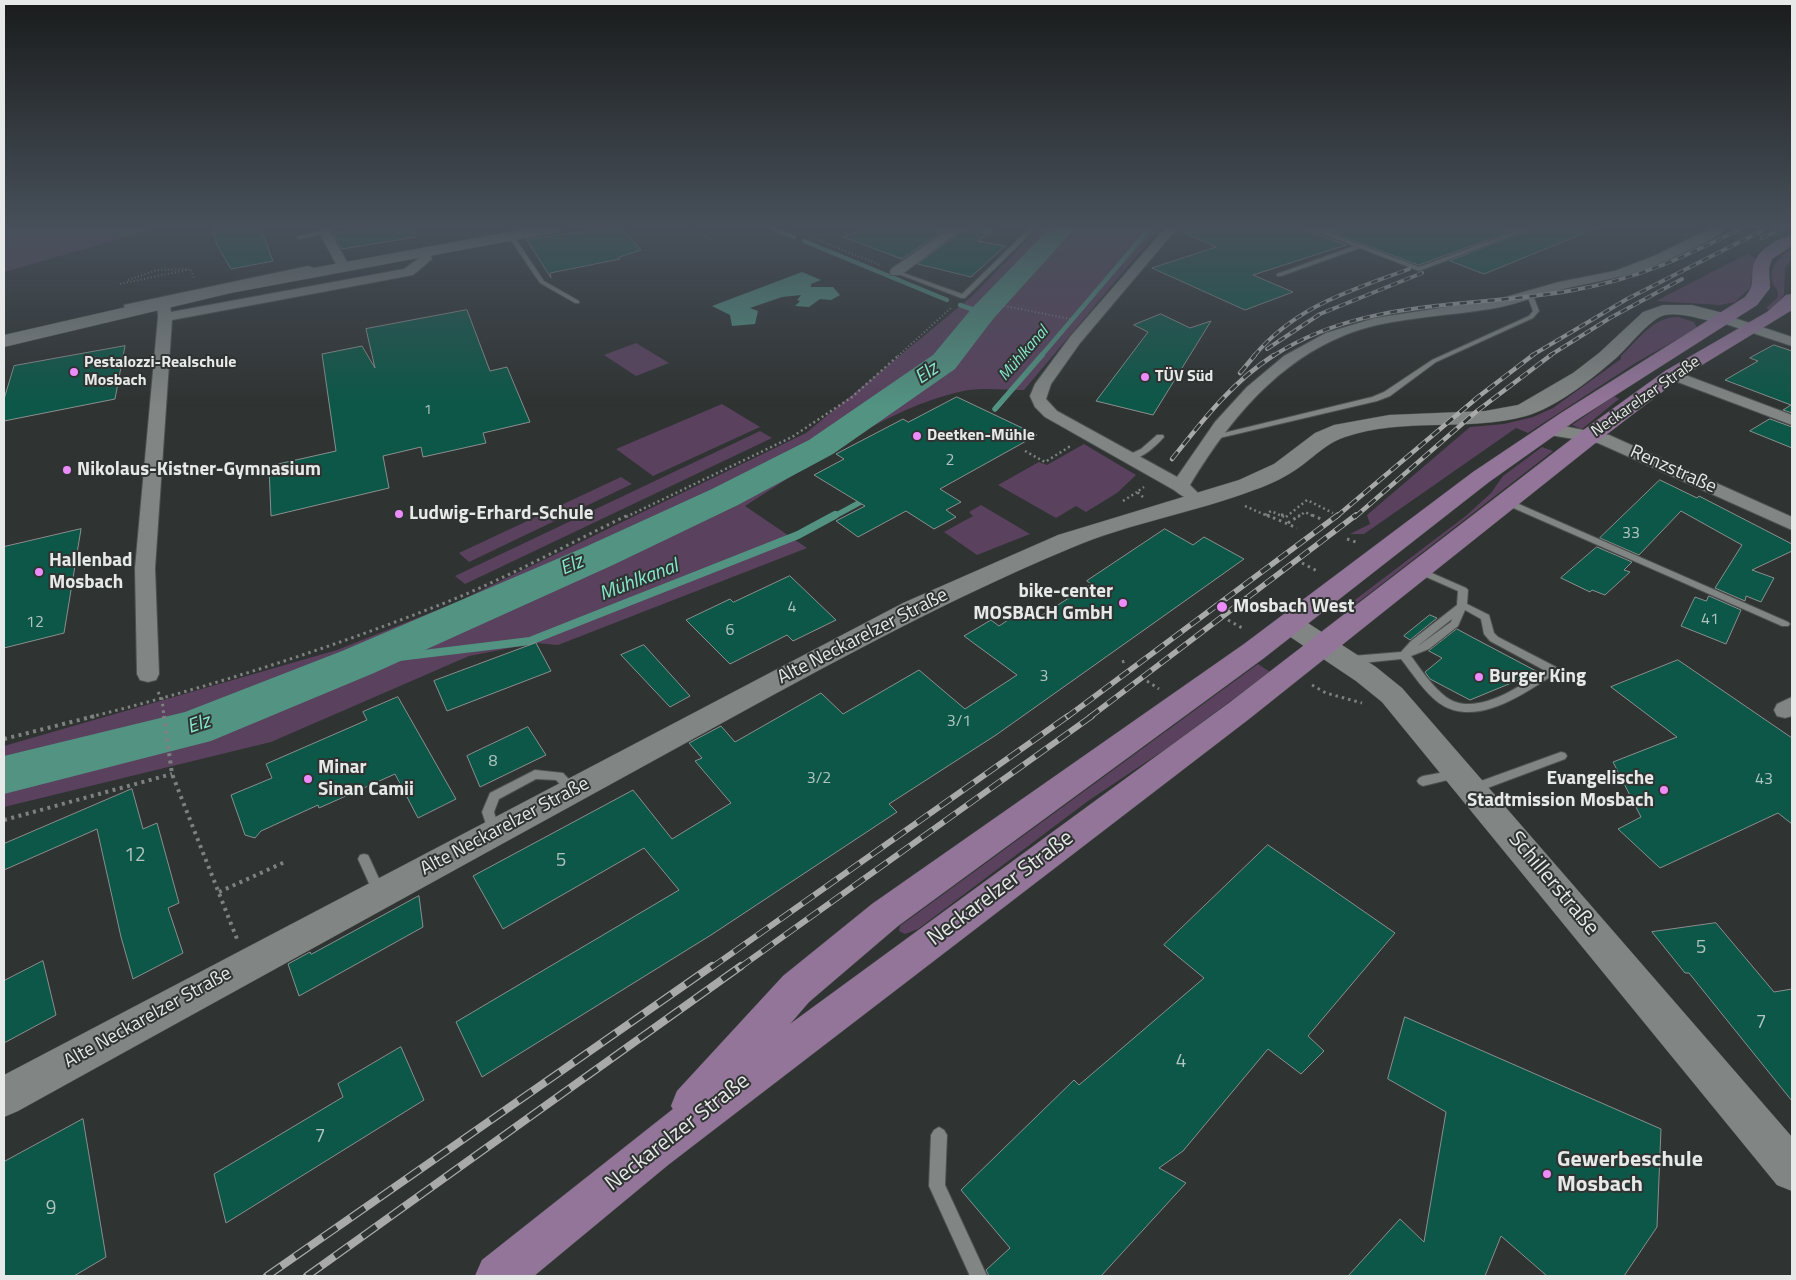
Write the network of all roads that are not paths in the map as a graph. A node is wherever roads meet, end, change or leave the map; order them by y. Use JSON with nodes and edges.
{"nodes":[{"id":1,"x":210,"y":287,"type":"edge"},
{"id":2,"x":257,"y":287,"type":"edge"},
{"id":3,"x":313,"y":287,"type":"edge"},
{"id":4,"x":550,"y":287,"type":"edge"},
{"id":5,"x":935,"y":287,"type":"edge"},
{"id":6,"x":973,"y":287,"type":"edge"},
{"id":7,"x":1121,"y":287,"type":"edge"},
{"id":8,"x":1562,"y":287,"type":"edge"},
{"id":9,"x":1761,"y":287,"type":"edge"},
{"id":10,"x":1530,"y":295,"type":"junction"},
{"id":11,"x":1792,"y":299,"type":"edge"},
{"id":12,"x":577,"y":302,"type":"dead end"},
{"id":13,"x":130,"y":310,"type":"junction"},
{"id":14,"x":164,"y":310,"type":"junction"},
{"id":15,"x":1724,"y":319,"type":"junction"},
{"id":16,"x":1759,"y":330,"type":"junction"},
{"id":17,"x":1786,"y":340,"type":"edge"},
{"id":18,"x":4,"y":341,"type":"edge"},
{"id":19,"x":1672,"y":375,"type":"junction"},
{"id":20,"x":1792,"y":420,"type":"edge"},
{"id":21,"x":1550,"y":431,"type":"junction"},
{"id":22,"x":1590,"y":436,"type":"junction"},
{"id":23,"x":1160,"y":437,"type":"dead end"},
{"id":24,"x":1210,"y":438,"type":"junction"},
{"id":25,"x":1129,"y":458,"type":"junction"},
{"id":26,"x":1189,"y":494,"type":"junction"},
{"id":27,"x":1504,"y":501,"type":"junction"},
{"id":28,"x":1792,"y":524,"type":"edge"},
{"id":29,"x":1418,"y":569,"type":"junction"},
{"id":30,"x":1462,"y":605,"type":"junction"},
{"id":31,"x":1290,"y":624,"type":"junction"},
{"id":32,"x":1785,"y":624,"type":"dead end"},
{"id":33,"x":1334,"y":653,"type":"junction"},
{"id":34,"x":1404,"y":655,"type":"junction"},
{"id":35,"x":148,"y":674,"type":"dead end"},
{"id":36,"x":1561,"y":756,"type":"dead end"},
{"id":37,"x":1466,"y":781,"type":"junction"},
{"id":38,"x":1423,"y":782,"type":"dead end"},
{"id":39,"x":364,"y":858,"type":"dead end"},
{"id":40,"x":380,"y":893,"type":"junction"},
{"id":41,"x":4,"y":1096,"type":"edge"},
{"id":42,"x":939,"y":1135,"type":"dead end"},
{"id":43,"x":653,"y":1150,"type":"junction"},
{"id":44,"x":1792,"y":1170,"type":"edge"},
{"id":45,"x":498,"y":1276,"type":"edge"},
{"id":46,"x":979,"y":1276,"type":"edge"}],
"edges":[{"from":1,"to":13,"type":"lane"},
{"from":2,"to":14,"type":"street"},
{"from":3,"to":14,"type":"street"},
{"from":4,"to":12,"type":"lane"},
{"from":5,"to":6,"type":"lane"},
{"from":7,"to":25,"type":"street"},
{"from":8,"to":10,"type":"street"},
{"from":9,"to":15,"type":"main road"},
{"from":10,"to":24,"type":"street"},
{"from":10,"to":24,"type":"lane"},
{"from":11,"to":16,"type":"main road","name":"Neckarelzer Straße"},
{"from":13,"to":14,"type":"street"},
{"from":13,"to":18,"type":"street"},
{"from":14,"to":35,"type":"street"},
{"from":15,"to":16,"type":"street","name":"Alte Neckarelzer Straße"},
{"from":15,"to":21,"type":"main road"},
{"from":15,"to":26,"type":"street","name":"Alte Neckarelzer Straße"},
{"from":16,"to":17,"type":"street","name":"Alte Neckarelzer Straße"},
{"from":16,"to":19,"type":"main road","name":"Neckarelzer Straße"},
{"from":19,"to":20,"type":"street"},
{"from":19,"to":22,"type":"main road","name":"Neckarelzer Straße"},
{"from":21,"to":22,"type":"street","name":"Renzstraße"},
{"from":21,"to":31,"type":"main road"},
{"from":22,"to":27,"type":"main road","name":"Neckarelzer Straße"},
{"from":22,"to":28,"type":"street","name":"Renzstraße"},
{"from":23,"to":25,"type":"lane"},
{"from":24,"to":26,"type":"street"},
{"from":25,"to":26,"type":"street"},
{"from":26,"to":40,"type":"street","name":"Alte Neckarelzer Straße"},
{"from":27,"to":29,"type":"main road","name":"Neckarelzer Straße"},
{"from":27,"to":32,"type":"lane"},
{"from":29,"to":30,"type":"lane"},
{"from":29,"to":33,"type":"main road","name":"Neckarelzer Straße"},
{"from":30,"to":34,"type":"lane"},
{"from":30,"to":34,"type":"lane"},
{"from":31,"to":33,"type":"street","name":"Schillerstraße"},
{"from":31,"to":43,"type":"main road"},
{"from":33,"to":34,"type":"lane"},
{"from":33,"to":37,"type":"street","name":"Schillerstraße"},
{"from":33,"to":43,"type":"main road","name":"Neckarelzer Straße"},
{"from":36,"to":37,"type":"lane"},
{"from":37,"to":38,"type":"lane"},
{"from":37,"to":44,"type":"street","name":"Schillerstraße"},
{"from":39,"to":40,"type":"lane"},
{"from":40,"to":41,"type":"street","name":"Alte Neckarelzer Straße"},
{"from":42,"to":46,"type":"lane"},
{"from":43,"to":45,"type":"main road","name":"Neckarelzer Straße"}]}
